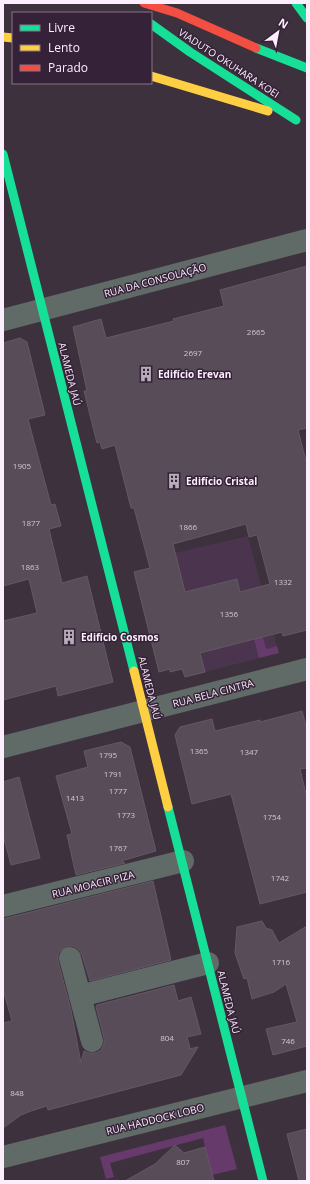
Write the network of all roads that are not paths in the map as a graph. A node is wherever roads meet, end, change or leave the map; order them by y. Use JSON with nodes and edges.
{"nodes":[{"id":1,"x":144,"y":3,"type":"edge"},
{"id":2,"x":296,"y":3,"type":"edge"},
{"id":3,"x":307,"y":18,"type":"edge"},
{"id":4,"x":152,"y":25,"type":"edge"},
{"id":5,"x":307,"y":68,"type":"edge"},
{"id":6,"x":152,"y":76,"type":"edge"},
{"id":7,"x":296,"y":120,"type":"junction"},
{"id":8,"x":307,"y":124,"type":"edge"},
{"id":9,"x":3,"y":154,"type":"edge"},
{"id":10,"x":307,"y":240,"type":"edge"},
{"id":11,"x":42,"y":310,"type":"junction"},
{"id":12,"x":3,"y":320,"type":"edge"},
{"id":13,"x":307,"y":669,"type":"edge"},
{"id":14,"x":144,"y":711,"type":"junction"},
{"id":15,"x":3,"y":747,"type":"edge"},
{"id":16,"x":183,"y":861,"type":"junction"},
{"id":17,"x":3,"y":906,"type":"edge"},
{"id":18,"x":70,"y":958,"type":"dead end"},
{"id":19,"x":208,"y":963,"type":"junction"},
{"id":20,"x":80,"y":996,"type":"junction"},
{"id":21,"x":92,"y":1040,"type":"dead end"},
{"id":22,"x":307,"y":1081,"type":"edge"},
{"id":23,"x":242,"y":1097,"type":"junction"},
{"id":24,"x":3,"y":1157,"type":"edge"},
{"id":25,"x":263,"y":1181,"type":"edge"}],
"edges":[{"from":1,"to":5,"type":"street"},
{"from":2,"to":3,"type":"street"},
{"from":4,"to":7,"type":"street","name":"VIADUTO OKUHARA KOEI"},
{"from":6,"to":7,"type":"street"},
{"from":7,"to":8,"type":"street"},
{"from":9,"to":11,"type":"street","name":"ALAMEDA JAÚ"},
{"from":10,"to":11,"type":"street","name":"RUA DA CONSOLAÇÃO"},
{"from":11,"to":12,"type":"street","name":"RUA DA CONSOLAÇÃO"},
{"from":11,"to":14,"type":"street","name":"ALAMEDA JAÚ"},
{"from":13,"to":14,"type":"street","name":"RUA BELA CINTRA"},
{"from":14,"to":15,"type":"street","name":"RUA BELA CINTRA"},
{"from":14,"to":16,"type":"street","name":"ALAMEDA JAÚ"},
{"from":16,"to":17,"type":"street","name":"RUA MOACIR PIZA"},
{"from":16,"to":19,"type":"street","name":"ALAMEDA JAÚ"},
{"from":18,"to":20,"type":"street"},
{"from":19,"to":20,"type":"street"},
{"from":19,"to":23,"type":"street","name":"ALAMEDA JAÚ"},
{"from":20,"to":21,"type":"street"},
{"from":22,"to":23,"type":"street","name":"RUA HADDOCK LOBO"},
{"from":23,"to":24,"type":"street","name":"RUA HADDOCK LOBO"},
{"from":23,"to":25,"type":"street","name":"ALAMEDA JAÚ"}]}
